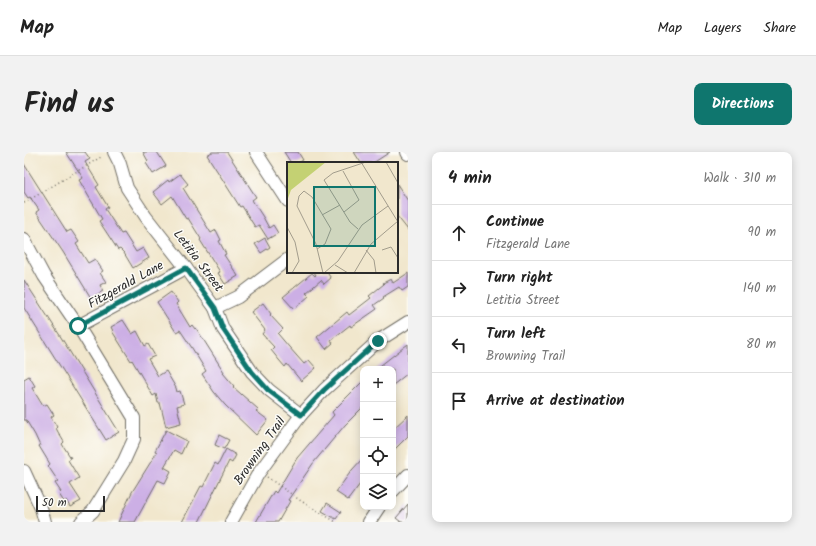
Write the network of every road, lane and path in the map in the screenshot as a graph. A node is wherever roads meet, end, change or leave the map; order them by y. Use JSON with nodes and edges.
{"nodes":[{"id":1,"x":114,"y":152,"type":"edge"},
{"id":2,"x":256,"y":152,"type":"edge"},
{"id":3,"x":101,"y":157,"type":"dead end"},
{"id":4,"x":287,"y":199,"type":"edge"},
{"id":5,"x":24,"y":203,"type":"edge"},
{"id":6,"x":24,"y":238,"type":"edge"},
{"id":7,"x":287,"y":260,"type":"edge"},
{"id":8,"x":186,"y":268,"type":"junction"},
{"id":9,"x":215,"y":308,"type":"junction"},
{"id":10,"x":408,"y":322,"type":"edge"},
{"id":11,"x":78,"y":326,"type":"junction"},
{"id":12,"x":301,"y":415,"type":"junction"},
{"id":13,"x":24,"y":471,"type":"edge"},
{"id":14,"x":259,"y":472,"type":"junction"},
{"id":15,"x":408,"y":474,"type":"edge"},
{"id":16,"x":396,"y":488,"type":"edge"},
{"id":17,"x":377,"y":510,"type":"edge"},
{"id":18,"x":44,"y":522,"type":"edge"},
{"id":19,"x":81,"y":522,"type":"edge"},
{"id":20,"x":231,"y":522,"type":"edge"},
{"id":21,"x":336,"y":522,"type":"edge"},
{"id":22,"x":369,"y":522,"type":"edge"}],
"edges":[{"from":1,"to":8,"type":"street","name":"Letitia Street"},
{"from":2,"to":4,"type":"street"},
{"from":3,"to":5,"type":"path"},
{"from":6,"to":11,"type":"street"},
{"from":7,"to":9,"type":"street"},
{"from":8,"to":9,"type":"street","name":"Letitia Street"},
{"from":8,"to":11,"type":"street","name":"Fitzgerald Lane"},
{"from":9,"to":12,"type":"street","name":"Letitia Street"},
{"from":10,"to":12,"type":"street","name":"Browning Trail"},
{"from":11,"to":19,"type":"street"},
{"from":12,"to":14,"type":"street","name":"Browning Trail"},
{"from":13,"to":18,"type":"street"},
{"from":14,"to":20,"type":"street","name":"Browning Trail"},
{"from":14,"to":21,"type":"path"},
{"from":15,"to":16,"type":"street"},
{"from":17,"to":22,"type":"street"}]}
